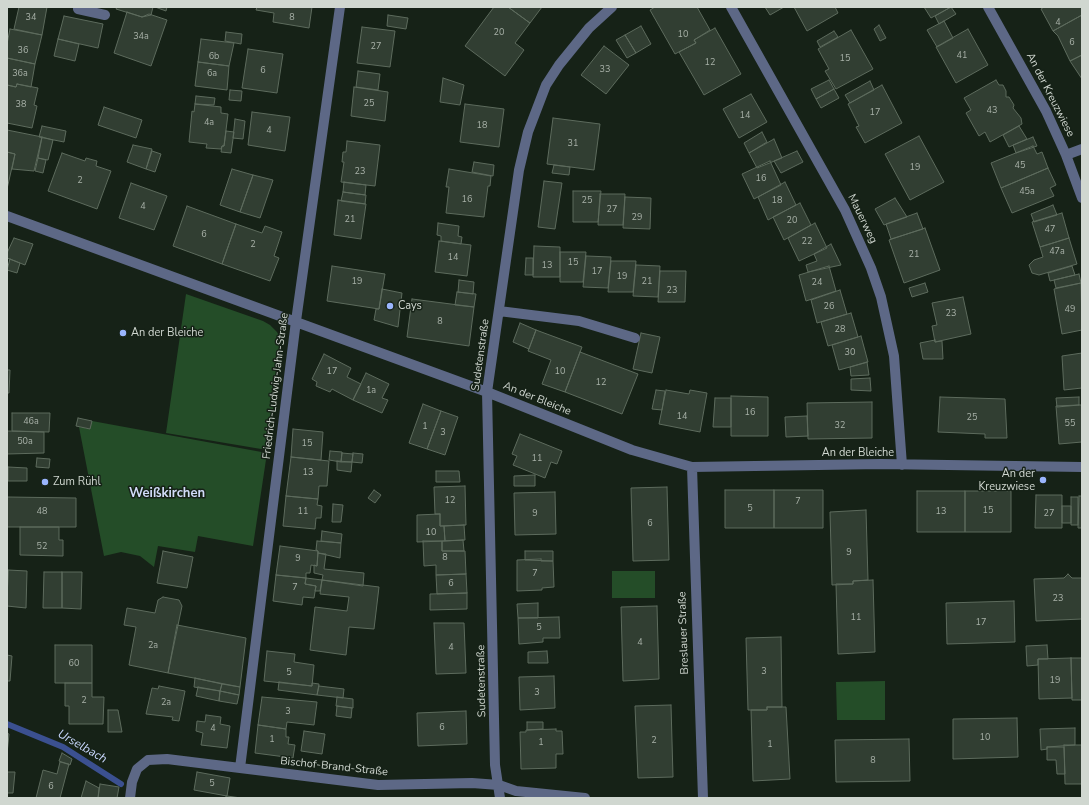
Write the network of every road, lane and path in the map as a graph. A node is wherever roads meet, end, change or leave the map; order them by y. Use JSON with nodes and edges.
{"nodes":[{"id":1,"x":79,"y":7,"type":"edge"},
{"id":2,"x":340,"y":7,"type":"edge"},
{"id":3,"x":612,"y":7,"type":"edge"},
{"id":4,"x":731,"y":7,"type":"edge"},
{"id":5,"x":988,"y":7,"type":"edge"},
{"id":6,"x":105,"y":15,"type":"dead end"},
{"id":7,"x":1082,"y":149,"type":"edge"},
{"id":8,"x":1066,"y":154,"type":"junction"},
{"id":9,"x":1082,"y":198,"type":"edge"},
{"id":10,"x":7,"y":216,"type":"edge"},
{"id":11,"x":499,"y":311,"type":"junction"},
{"id":12,"x":296,"y":321,"type":"junction"},
{"id":13,"x":635,"y":338,"type":"dead end"},
{"id":14,"x":487,"y":392,"type":"junction"},
{"id":15,"x":902,"y":464,"type":"junction"},
{"id":16,"x":692,"y":467,"type":"junction"},
{"id":17,"x":1082,"y":467,"type":"edge"},
{"id":18,"x":240,"y":768,"type":"junction"},
{"id":19,"x":499,"y":785,"type":"junction"},
{"id":20,"x":130,"y":798,"type":"edge"},
{"id":21,"x":500,"y":798,"type":"edge"},
{"id":22,"x":585,"y":798,"type":"edge"},
{"id":23,"x":703,"y":798,"type":"edge"}],
"edges":[{"from":1,"to":6,"type":"street"},
{"from":2,"to":12,"type":"street","name":"Friedrich-Ludwig-Jahn-Straße"},
{"from":3,"to":11,"type":"street","name":"Sudetenstraße"},
{"from":4,"to":15,"type":"street","name":"Mauerweg"},
{"from":5,"to":8,"type":"street","name":"An der Kreuzwiese"},
{"from":7,"to":8,"type":"street"},
{"from":8,"to":9,"type":"street","name":"An der Kreuzwiese"},
{"from":10,"to":12,"type":"street","name":"An der Bleiche"},
{"from":11,"to":13,"type":"street"},
{"from":11,"to":14,"type":"street","name":"Sudetenstraße"},
{"from":12,"to":14,"type":"street","name":"An der Bleiche"},
{"from":12,"to":18,"type":"street","name":"Friedrich-Ludwig-Jahn-Straße"},
{"from":14,"to":16,"type":"street","name":"An der Bleiche"},
{"from":14,"to":19,"type":"street","name":"Sudetenstraße"},
{"from":15,"to":16,"type":"street","name":"An der Bleiche"},
{"from":15,"to":17,"type":"street","name":"An der Bleiche"},
{"from":16,"to":23,"type":"street","name":"Breslauer Straße"},
{"from":18,"to":19,"type":"street","name":"Bischof-Brand-Straße"},
{"from":18,"to":20,"type":"street","name":"Bischof-Brand-Straße"},
{"from":19,"to":21,"type":"street","name":"Sudetenstraße"},
{"from":19,"to":22,"type":"street","name":"Bischof-Brand-Straße"}]}
